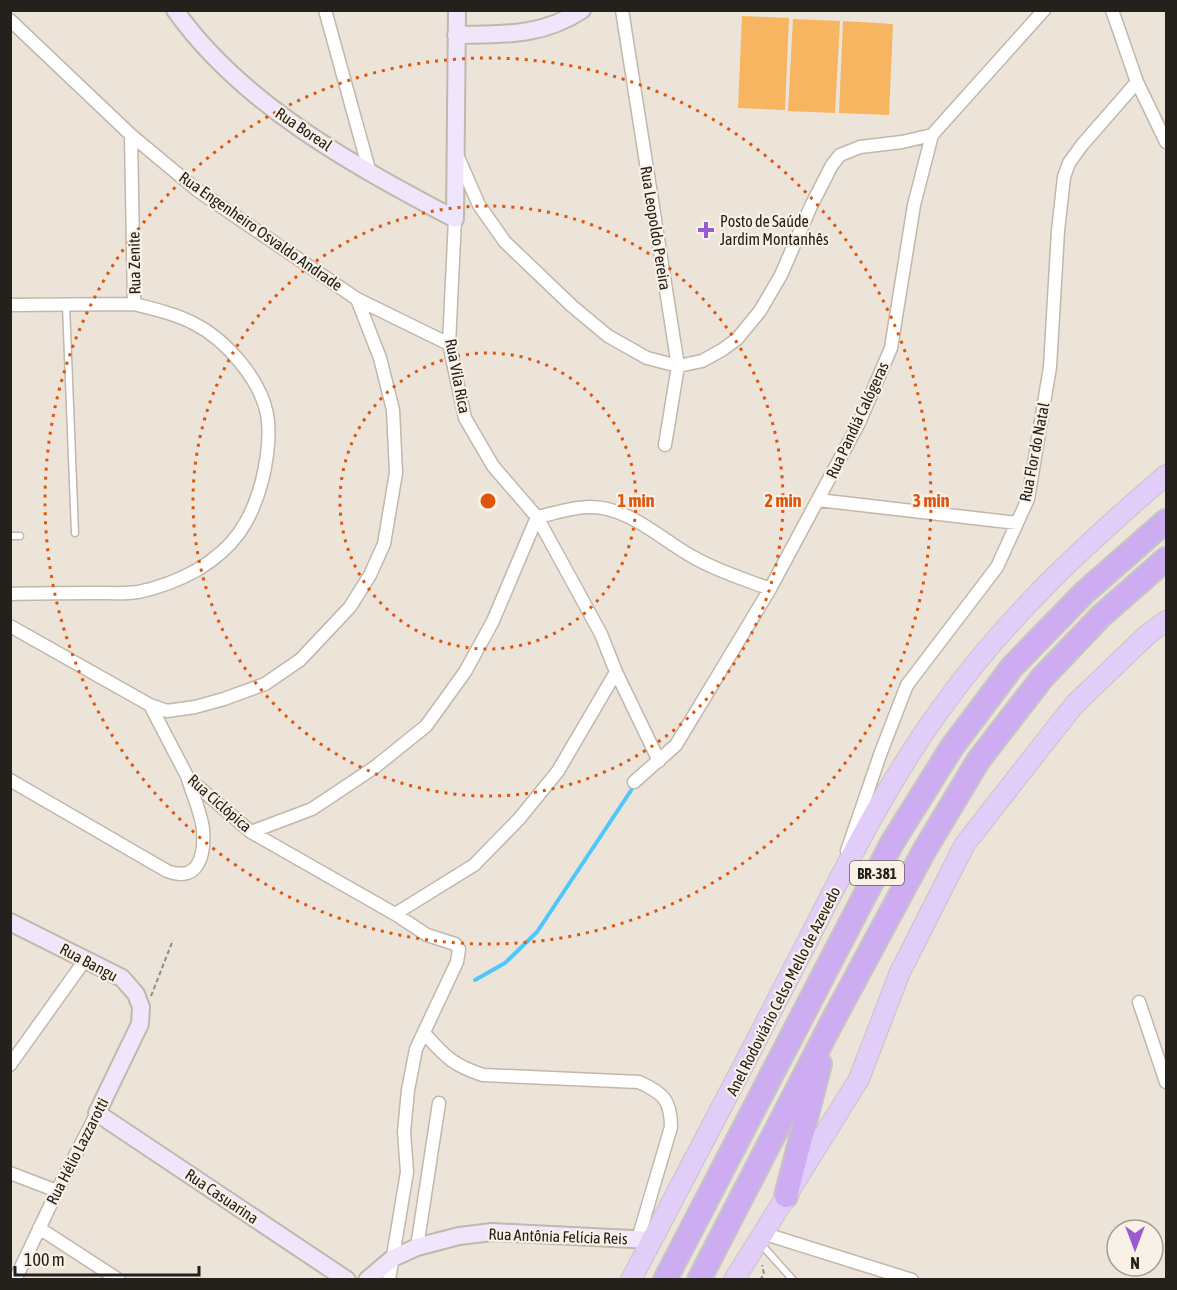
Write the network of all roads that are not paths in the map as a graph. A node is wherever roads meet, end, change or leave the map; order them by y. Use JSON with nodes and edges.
{"nodes":[{"id":1,"x":175,"y":10,"type":"edge"},
{"id":2,"x":325,"y":10,"type":"edge"},
{"id":3,"x":457,"y":10,"type":"edge"},
{"id":4,"x":582,"y":10,"type":"edge"},
{"id":5,"x":622,"y":10,"type":"edge"},
{"id":6,"x":1044,"y":10,"type":"edge"},
{"id":7,"x":1112,"y":10,"type":"edge"},
{"id":8,"x":10,"y":20,"type":"edge"},
{"id":9,"x":17,"y":31,"type":"edge"},
{"id":10,"x":456,"y":34,"type":"junction"},
{"id":11,"x":1137,"y":82,"type":"junction"},
{"id":12,"x":132,"y":135,"type":"junction"},
{"id":13,"x":932,"y":135,"type":"junction"},
{"id":14,"x":1167,"y":142,"type":"edge"},
{"id":15,"x":455,"y":150,"type":"junction"},
{"id":16,"x":370,"y":173,"type":"junction"},
{"id":17,"x":455,"y":219,"type":"junction"},
{"id":18,"x":357,"y":298,"type":"junction"},
{"id":19,"x":134,"y":304,"type":"junction"},
{"id":20,"x":10,"y":305,"type":"edge"},
{"id":21,"x":66,"y":305,"type":"junction"},
{"id":22,"x":449,"y":344,"type":"junction"},
{"id":23,"x":678,"y":366,"type":"junction"},
{"id":24,"x":665,"y":445,"type":"dead end"},
{"id":25,"x":1167,"y":475,"type":"edge"},
{"id":26,"x":818,"y":500,"type":"junction"},
{"id":27,"x":537,"y":517,"type":"junction"},
{"id":28,"x":1167,"y":521,"type":"edge"},
{"id":29,"x":1017,"y":523,"type":"junction"},
{"id":30,"x":75,"y":533,"type":"dead end"},
{"id":31,"x":10,"y":536,"type":"edge"},
{"id":32,"x":20,"y":536,"type":"dead end"},
{"id":33,"x":1167,"y":559,"type":"edge"},
{"id":34,"x":770,"y":589,"type":"junction"},
{"id":35,"x":10,"y":594,"type":"edge"},
{"id":36,"x":1167,"y":621,"type":"edge"},
{"id":37,"x":10,"y":626,"type":"edge"},
{"id":38,"x":616,"y":672,"type":"junction"},
{"id":39,"x":150,"y":705,"type":"junction"},
{"id":40,"x":659,"y":761,"type":"junction"},
{"id":41,"x":188,"y":778,"type":"junction"},
{"id":42,"x":10,"y":780,"type":"edge"},
{"id":43,"x":634,"y":782,"type":"dead end"},
{"id":44,"x":251,"y":832,"type":"junction"},
{"id":45,"x":843,"y":873,"type":"junction"},
{"id":46,"x":395,"y":914,"type":"junction"},
{"id":47,"x":10,"y":922,"type":"edge"},
{"id":48,"x":85,"y":960,"type":"junction"},
{"id":49,"x":1139,"y":1002,"type":"dead end"},
{"id":50,"x":140,"y":1024,"type":"joint"},
{"id":51,"x":831,"y":1024,"type":"junction"},
{"id":52,"x":424,"y":1033,"type":"junction"},
{"id":53,"x":10,"y":1065,"type":"edge"},
{"id":54,"x":1167,"y":1082,"type":"edge"},
{"id":55,"x":439,"y":1104,"type":"dead end"},
{"id":56,"x":97,"y":1113,"type":"junction"},
{"id":57,"x":10,"y":1173,"type":"edge"},
{"id":58,"x":57,"y":1191,"type":"junction"},
{"id":59,"x":786,"y":1196,"type":"junction"},
{"id":60,"x":39,"y":1228,"type":"junction"},
{"id":61,"x":760,"y":1237,"type":"junction"},
{"id":62,"x":645,"y":1239,"type":"junction"},
{"id":63,"x":417,"y":1247,"type":"junction"},
{"id":64,"x":393,"y":1258,"type":"junction"},
{"id":65,"x":15,"y":1280,"type":"edge"},
{"id":66,"x":119,"y":1280,"type":"edge"},
{"id":67,"x":347,"y":1280,"type":"edge"},
{"id":68,"x":367,"y":1280,"type":"edge"},
{"id":69,"x":389,"y":1280,"type":"edge"},
{"id":70,"x":632,"y":1280,"type":"edge"},
{"id":71,"x":665,"y":1280,"type":"edge"},
{"id":72,"x":699,"y":1280,"type":"edge"},
{"id":73,"x":734,"y":1280,"type":"edge"},
{"id":74,"x":793,"y":1280,"type":"edge"},
{"id":75,"x":912,"y":1280,"type":"edge"}],
"edges":[{"from":1,"to":16,"type":"street","name":"Rua Boreal"},
{"from":2,"to":16,"type":"street"},
{"from":3,"to":10,"type":"street","name":"Rua Vila Rica"},
{"from":4,"to":10,"type":"street"},
{"from":5,"to":23,"type":"street","name":"Rua Leopoldo Pereira"},
{"from":6,"to":13,"type":"street","name":"Rua Pandiá Calógeras"},
{"from":7,"to":11,"type":"street"},
{"from":8,"to":9,"type":"street","name":"Rua Engenheiro Osvaldo Andrade"},
{"from":9,"to":12,"type":"street","name":"Rua Engenheiro Osvaldo Andrade"},
{"from":10,"to":15,"type":"street","name":"Rua Vila Rica"},
{"from":11,"to":14,"type":"street"},
{"from":11,"to":29,"type":"street","name":"Rua Flor do Natal"},
{"from":12,"to":18,"type":"street","name":"Rua Engenheiro Osvaldo Andrade"},
{"from":12,"to":19,"type":"street","name":"Rua Zenite"},
{"from":13,"to":23,"type":"street"},
{"from":13,"to":26,"type":"street","name":"Rua Pandiá Calógeras"},
{"from":15,"to":17,"type":"street","name":"Rua Vila Rica"},
{"from":15,"to":23,"type":"street"},
{"from":16,"to":17,"type":"street","name":"Rua Boreal"},
{"from":17,"to":22,"type":"street","name":"Rua Vila Rica"},
{"from":18,"to":22,"type":"street","name":"Rua Engenheiro Osvaldo Andrade"},
{"from":18,"to":39,"type":"street"},
{"from":19,"to":21,"type":"street"},
{"from":19,"to":35,"type":"street","name":"Rua Zenite"},
{"from":20,"to":21,"type":"street"},
{"from":21,"to":30,"type":"lane"},
{"from":22,"to":27,"type":"street","name":"Rua Vila Rica"},
{"from":23,"to":24,"type":"street","name":"Rua Leopoldo Pereira"},
{"from":25,"to":45,"type":"main road","name":"Anel Rodoviário Celso Mello de Azevedo"},
{"from":26,"to":29,"type":"street"},
{"from":26,"to":34,"type":"street","name":"Rua Pandiá Calógeras"},
{"from":27,"to":34,"type":"street"},
{"from":27,"to":38,"type":"street","name":"Rua Vila Rica"},
{"from":27,"to":44,"type":"street"},
{"from":28,"to":71,"type":"highway","name":"Anel Rodoviário Celso Mello de Azevedo","number":"BR-381"},
{"from":29,"to":45,"type":"street","name":"Rua Flor do Natal"},
{"from":31,"to":32,"type":"lane"},
{"from":33,"to":51,"type":"highway","number":"BR-381"},
{"from":34,"to":40,"type":"street","name":"Rua Pandiá Calógeras"},
{"from":36,"to":59,"type":"main road"},
{"from":37,"to":39,"type":"street"},
{"from":38,"to":40,"type":"street","name":"Rua Vila Rica"},
{"from":38,"to":46,"type":"street"},
{"from":39,"to":41,"type":"street","name":"Rua Ciclópica"},
{"from":40,"to":43,"type":"street","name":"Rua Pandiá Calógeras"},
{"from":41,"to":42,"type":"street"},
{"from":41,"to":44,"type":"street","name":"Rua Ciclópica"},
{"from":44,"to":46,"type":"street","name":"Rua Ciclópica"},
{"from":45,"to":62,"type":"main road","name":"Anel Rodoviário Celso Mello de Azevedo"},
{"from":46,"to":52,"type":"street","name":"Rua Ciclópica"},
{"from":47,"to":48,"type":"street","name":"Rua Bangu"},
{"from":48,"to":50,"type":"street","name":"Rua Bangu"},
{"from":48,"to":53,"type":"street"},
{"from":49,"to":54,"type":"street"},
{"from":50,"to":56,"type":"street","name":"Rua Hélio Lazzarotti"},
{"from":51,"to":59,"type":"highway"},
{"from":51,"to":72,"type":"highway","number":"BR-381"},
{"from":52,"to":62,"type":"street"},
{"from":52,"to":64,"type":"street"},
{"from":55,"to":63,"type":"street"},
{"from":56,"to":58,"type":"street","name":"Rua Hélio Lazzarotti"},
{"from":56,"to":67,"type":"street","name":"Rua Casuarina"},
{"from":57,"to":58,"type":"street"},
{"from":58,"to":60,"type":"street","name":"Rua Hélio Lazzarotti"},
{"from":59,"to":61,"type":"main road"},
{"from":60,"to":65,"type":"street","name":"Rua Hélio Lazzarotti"},
{"from":60,"to":66,"type":"street"},
{"from":61,"to":73,"type":"main road"},
{"from":61,"to":74,"type":"lane"},
{"from":61,"to":75,"type":"street"},
{"from":62,"to":63,"type":"street","name":"Rua Antônia Felícia Reis"},
{"from":62,"to":70,"type":"main road","name":"Anel Rodoviário Celso Mello de Azevedo"},
{"from":63,"to":64,"type":"street","name":"Rua Antônia Felícia Reis"},
{"from":64,"to":68,"type":"street","name":"Rua Antônia Felícia Reis"},
{"from":64,"to":69,"type":"street"}]}
